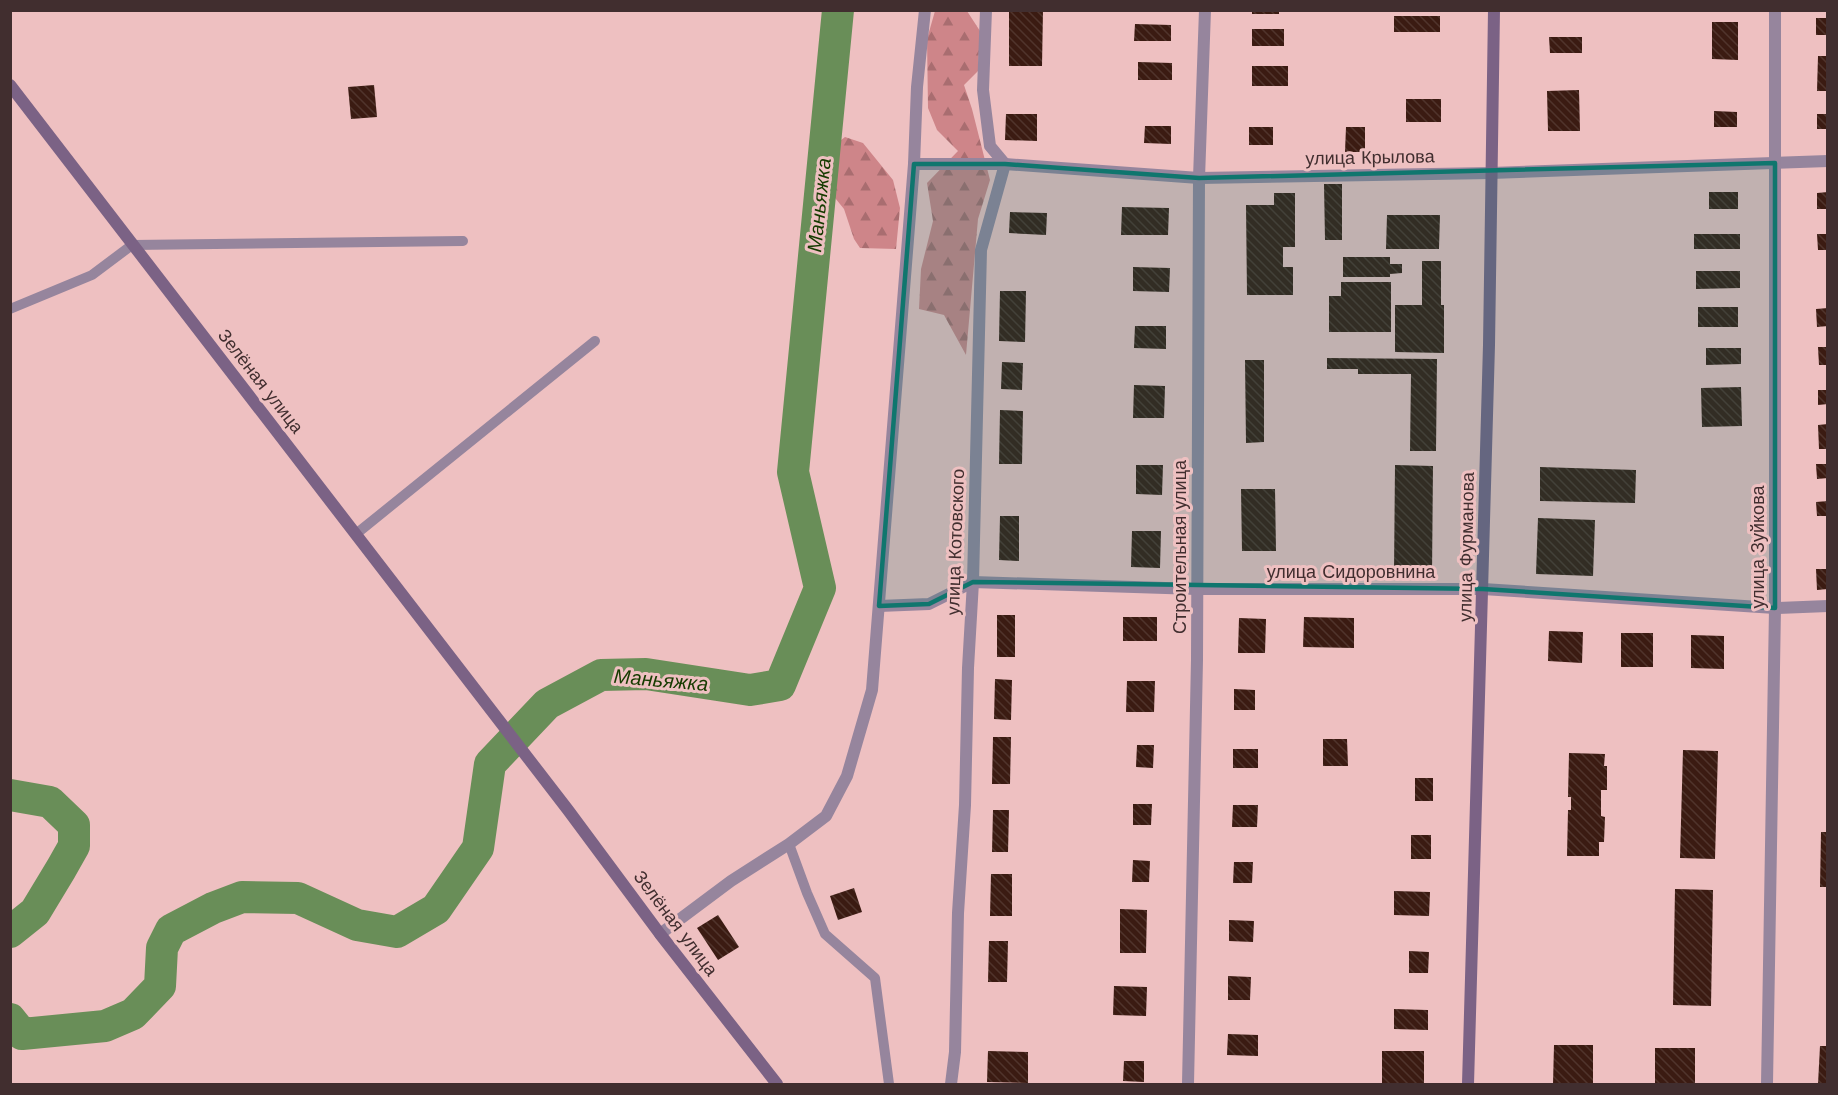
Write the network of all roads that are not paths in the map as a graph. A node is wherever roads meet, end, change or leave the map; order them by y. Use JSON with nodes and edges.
{"nodes":[{"id":1,"x":925,"y":10,"type":"edge"},
{"id":2,"x":986,"y":10,"type":"edge"},
{"id":3,"x":1205,"y":10,"type":"edge"},
{"id":4,"x":1494,"y":10,"type":"edge"},
{"id":5,"x":1775,"y":10,"type":"edge"},
{"id":6,"x":10,"y":85,"type":"edge"},
{"id":7,"x":1827,"y":161,"type":"edge"},
{"id":8,"x":1775,"y":163,"type":"junction"},
{"id":9,"x":914,"y":164,"type":"junction"},
{"id":10,"x":1005,"y":164,"type":"junction"},
{"id":11,"x":1491,"y":173,"type":"junction"},
{"id":12,"x":1199,"y":178,"type":"junction"},
{"id":13,"x":462,"y":241,"type":"dead end"},
{"id":14,"x":132,"y":245,"type":"junction"},
{"id":15,"x":10,"y":309,"type":"edge"},
{"id":16,"x":595,"y":341,"type":"dead end"},
{"id":17,"x":356,"y":534,"type":"junction"},
{"id":18,"x":973,"y":582,"type":"junction"},
{"id":19,"x":1197,"y":589,"type":"junction"},
{"id":20,"x":1483,"y":589,"type":"junction"},
{"id":21,"x":879,"y":606,"type":"junction"},
{"id":22,"x":1827,"y":606,"type":"edge"},
{"id":23,"x":1775,"y":608,"type":"junction"},
{"id":24,"x":789,"y":844,"type":"junction"},
{"id":25,"x":660,"y":934,"type":"junction"},
{"id":26,"x":777,"y":1084,"type":"edge"},
{"id":27,"x":889,"y":1084,"type":"edge"},
{"id":28,"x":951,"y":1084,"type":"edge"},
{"id":29,"x":1188,"y":1084,"type":"edge"},
{"id":30,"x":1468,"y":1084,"type":"edge"},
{"id":31,"x":1767,"y":1084,"type":"edge"}],
"edges":[{"from":1,"to":9,"type":"street"},
{"from":2,"to":10,"type":"street"},
{"from":3,"to":12,"type":"street","name":"Строительная улица"},
{"from":4,"to":11,"type":"street","name":"улица Фурманова"},
{"from":5,"to":8,"type":"street","name":"улица Зуйкова"},
{"from":6,"to":14,"type":"street","name":"Зелёная улица"},
{"from":7,"to":8,"type":"street","name":"улица Крылова"},
{"from":8,"to":11,"type":"street","name":"улица Крылова"},
{"from":8,"to":23,"type":"street","name":"улица Зуйкова"},
{"from":9,"to":10,"type":"street","name":"улица Крылова"},
{"from":9,"to":21,"type":"street"},
{"from":10,"to":12,"type":"street","name":"улица Крылова"},
{"from":10,"to":18,"type":"street","name":"улица Котовского"},
{"from":11,"to":12,"type":"street","name":"улица Крылова"},
{"from":11,"to":20,"type":"street","name":"улица Фурманова"},
{"from":12,"to":19,"type":"street","name":"Строительная улица"},
{"from":13,"to":14,"type":"lane"},
{"from":14,"to":15,"type":"lane"},
{"from":14,"to":17,"type":"street","name":"Зелёная улица"},
{"from":16,"to":17,"type":"lane"},
{"from":17,"to":25,"type":"street","name":"Зелёная улица"},
{"from":18,"to":19,"type":"street","name":"улица Сидоровнина"},
{"from":18,"to":21,"type":"street","name":"улица Сидоровнина"},
{"from":18,"to":28,"type":"street","name":"улица Котовского"},
{"from":19,"to":20,"type":"street","name":"улица Сидоровнина"},
{"from":19,"to":29,"type":"street","name":"Строительная улица"},
{"from":20,"to":23,"type":"street","name":"улица Сидоровнина"},
{"from":20,"to":30,"type":"street","name":"улица Фурманова"},
{"from":21,"to":24,"type":"street"},
{"from":22,"to":23,"type":"street","name":"улица Сидоровнина"},
{"from":23,"to":31,"type":"street","name":"улица Зуйкова"},
{"from":24,"to":25,"type":"street"},
{"from":24,"to":27,"type":"lane"},
{"from":25,"to":26,"type":"street","name":"Зелёная улица"}]}
